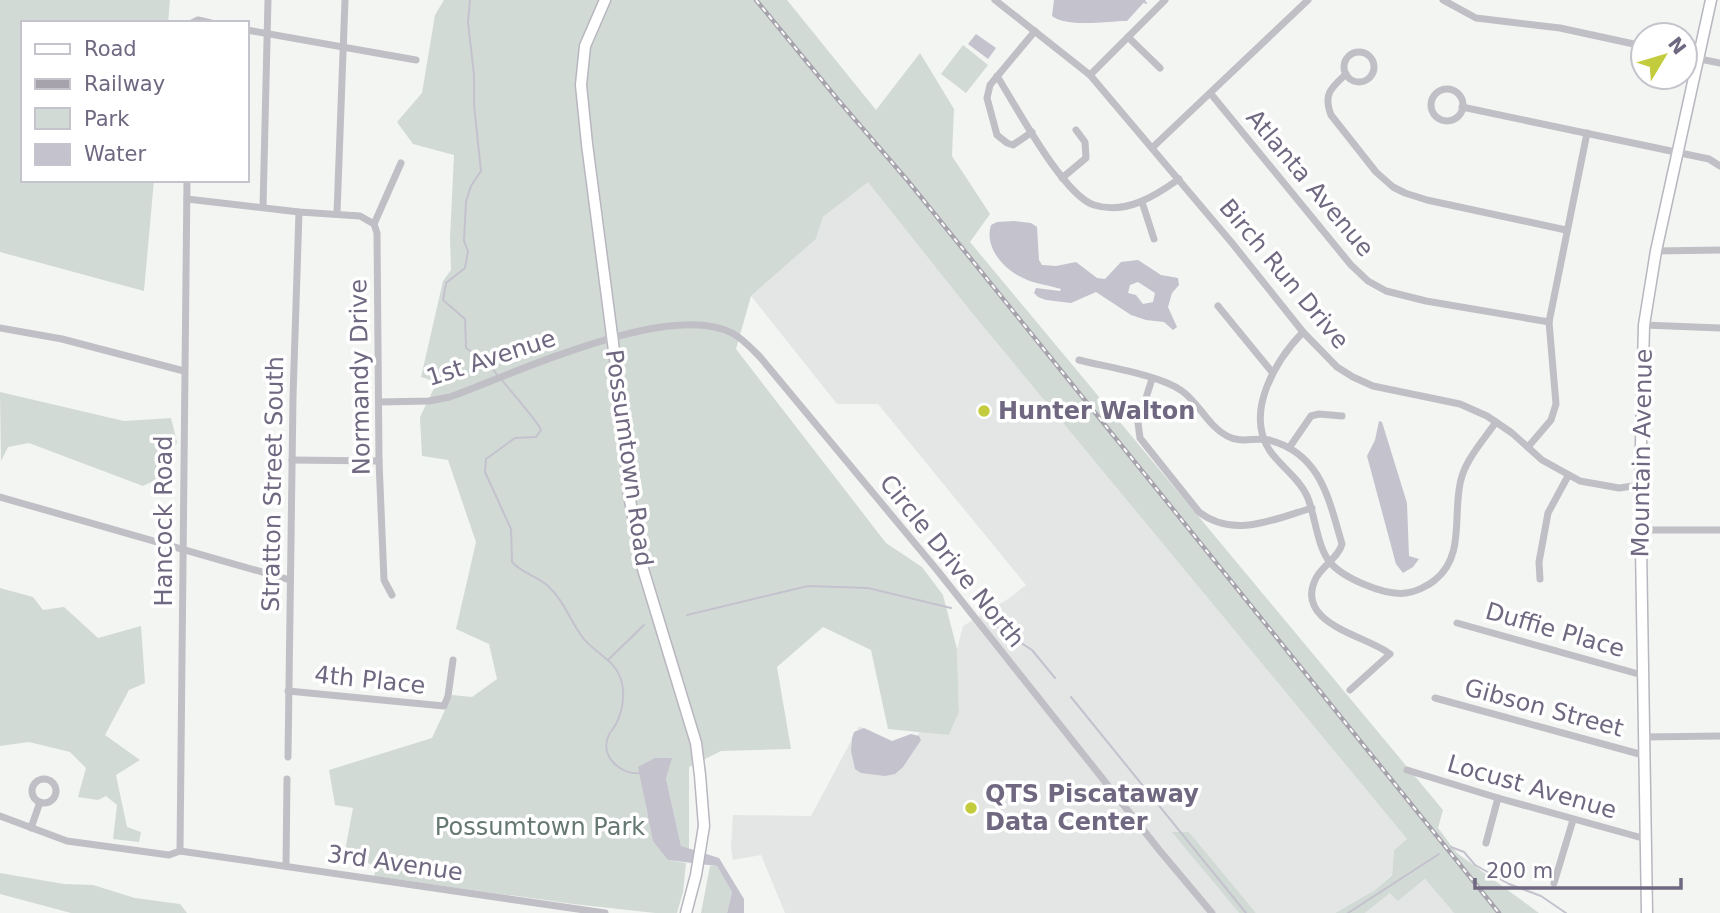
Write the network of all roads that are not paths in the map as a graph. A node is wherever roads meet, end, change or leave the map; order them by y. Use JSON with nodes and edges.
{"nodes":[{"id":1,"x":268,"y":0,"type":"edge"},
{"id":2,"x":345,"y":0,"type":"edge"},
{"id":3,"x":605,"y":0,"type":"edge"},
{"id":4,"x":995,"y":0,"type":"edge"},
{"id":5,"x":1165,"y":0,"type":"edge"},
{"id":6,"x":1308,"y":0,"type":"edge"},
{"id":7,"x":1443,"y":0,"type":"edge"},
{"id":8,"x":1711,"y":0,"type":"edge"},
{"id":9,"x":248,"y":30,"type":"edge"},
{"id":10,"x":1035,"y":31,"type":"junction"},
{"id":11,"x":267,"y":34,"type":"junction"},
{"id":12,"x":1128,"y":37,"type":"junction"},
{"id":13,"x":1629,"y":44,"type":"edge"},
{"id":14,"x":344,"y":48,"type":"junction"},
{"id":15,"x":1699,"y":54,"type":"edge"},
{"id":16,"x":1699,"y":58,"type":"edge"},
{"id":17,"x":416,"y":60,"type":"dead end"},
{"id":18,"x":1720,"y":63,"type":"edge"},
{"id":19,"x":1160,"y":68,"type":"dead end"},
{"id":20,"x":1346,"y":74,"type":"junction"},
{"id":21,"x":1090,"y":75,"type":"junction"},
{"id":22,"x":997,"y":76,"type":"junction"},
{"id":23,"x":1691,"y":91,"type":"edge"},
{"id":24,"x":1211,"y":94,"type":"junction"},
{"id":25,"x":1462,"y":107,"type":"junction"},
{"id":26,"x":1076,"y":130,"type":"dead end"},
{"id":27,"x":1032,"y":132,"type":"junction"},
{"id":28,"x":1587,"y":133,"type":"junction"},
{"id":29,"x":1153,"y":147,"type":"junction"},
{"id":30,"x":1679,"y":152,"type":"junction"},
{"id":31,"x":401,"y":163,"type":"dead end"},
{"id":32,"x":1720,"y":166,"type":"edge"},
{"id":33,"x":1062,"y":178,"type":"junction"},
{"id":34,"x":1179,"y":179,"type":"junction"},
{"id":35,"x":187,"y":182,"type":"edge"},
{"id":36,"x":187,"y":198,"type":"junction"},
{"id":37,"x":1142,"y":202,"type":"junction"},
{"id":38,"x":263,"y":207,"type":"junction"},
{"id":39,"x":299,"y":212,"type":"junction"},
{"id":40,"x":337,"y":213,"type":"junction"},
{"id":41,"x":374,"y":224,"type":"junction"},
{"id":42,"x":1566,"y":230,"type":"junction"},
{"id":43,"x":1154,"y":239,"type":"dead end"},
{"id":44,"x":1720,"y":250,"type":"edge"},
{"id":45,"x":1656,"y":251,"type":"junction"},
{"id":46,"x":1218,"y":306,"type":"dead end"},
{"id":47,"x":1549,"y":322,"type":"junction"},
{"id":48,"x":1644,"y":325,"type":"junction"},
{"id":49,"x":0,"y":328,"type":"edge"},
{"id":50,"x":1720,"y":329,"type":"edge"},
{"id":51,"x":1303,"y":332,"type":"junction"},
{"id":52,"x":613,"y":337,"type":"junction"},
{"id":53,"x":1079,"y":360,"type":"dead end"},
{"id":54,"x":184,"y":371,"type":"junction"},
{"id":55,"x":1272,"y":372,"type":"junction"},
{"id":56,"x":1152,"y":379,"type":"junction"},
{"id":57,"x":379,"y":402,"type":"junction"},
{"id":58,"x":1342,"y":416,"type":"dead end"},
{"id":59,"x":1496,"y":422,"type":"junction"},
{"id":60,"x":1264,"y":439,"type":"junction"},
{"id":61,"x":1528,"y":447,"type":"junction"},
{"id":62,"x":1289,"y":448,"type":"junction"},
{"id":63,"x":292,"y":460,"type":"junction"},
{"id":64,"x":379,"y":461,"type":"junction"},
{"id":65,"x":1568,"y":476,"type":"junction"},
{"id":66,"x":1640,"y":485,"type":"junction"},
{"id":67,"x":0,"y":497,"type":"edge"},
{"id":68,"x":1312,"y":508,"type":"junction"},
{"id":69,"x":1641,"y":530,"type":"junction"},
{"id":70,"x":1720,"y":530,"type":"edge"},
{"id":71,"x":184,"y":550,"type":"junction"},
{"id":72,"x":1329,"y":561,"type":"junction"},
{"id":73,"x":1540,"y":579,"type":"dead end"},
{"id":74,"x":290,"y":580,"type":"junction"},
{"id":75,"x":391,"y":595,"type":"dead end"},
{"id":76,"x":1457,"y":623,"type":"dead end"},
{"id":77,"x":453,"y":660,"type":"dead end"},
{"id":78,"x":1642,"y":674,"type":"junction"},
{"id":79,"x":1350,"y":690,"type":"dead end"},
{"id":80,"x":288,"y":691,"type":"junction"},
{"id":81,"x":1435,"y":698,"type":"dead end"},
{"id":82,"x":1720,"y":736,"type":"edge"},
{"id":83,"x":1643,"y":737,"type":"junction"},
{"id":84,"x":1643,"y":755,"type":"junction"},
{"id":85,"x":288,"y":757,"type":"dead end"},
{"id":86,"x":1407,"y":770,"type":"dead end"},
{"id":87,"x":287,"y":779,"type":"dead end"},
{"id":88,"x":1498,"y":798,"type":"junction"},
{"id":89,"x":40,"y":802,"type":"dead end"},
{"id":90,"x":0,"y":816,"type":"edge"},
{"id":91,"x":1573,"y":820,"type":"junction"},
{"id":92,"x":31,"y":828,"type":"junction"},
{"id":93,"x":1646,"y":839,"type":"junction"},
{"id":94,"x":1486,"y":843,"type":"dead end"},
{"id":95,"x":180,"y":851,"type":"junction"},
{"id":96,"x":286,"y":866,"type":"junction"},
{"id":97,"x":1554,"y":883,"type":"dead end"},
{"id":98,"x":605,"y":913,"type":"edge"},
{"id":99,"x":686,"y":913,"type":"edge"},
{"id":100,"x":1212,"y":913,"type":"edge"},
{"id":101,"x":1647,"y":913,"type":"edge"}],
"edges":[{"from":1,"to":11,"type":"street"},
{"from":2,"to":14,"type":"street"},
{"from":3,"to":52,"type":"main road","name":"Possumtown Road"},
{"from":4,"to":10,"type":"street","name":"Birch Run Drive"},
{"from":5,"to":12,"type":"street"},
{"from":6,"to":24,"type":"street"},
{"from":7,"to":13,"type":"street"},
{"from":8,"to":15,"type":"main road","name":"Mountain Avenue"},
{"from":9,"to":11,"type":"street"},
{"from":10,"to":21,"type":"street","name":"Birch Run Drive"},
{"from":10,"to":22,"type":"street"},
{"from":11,"to":14,"type":"street"},
{"from":11,"to":38,"type":"street"},
{"from":12,"to":19,"type":"street"},
{"from":12,"to":21,"type":"street"},
{"from":14,"to":17,"type":"street"},
{"from":14,"to":40,"type":"street"},
{"from":16,"to":18,"type":"street"},
{"from":20,"to":20,"type":"street"},
{"from":20,"to":42,"type":"street"},
{"from":21,"to":29,"type":"street","name":"Birch Run Drive"},
{"from":22,"to":27,"type":"street"},
{"from":22,"to":27,"type":"street"},
{"from":23,"to":30,"type":"main road","name":"Mountain Avenue"},
{"from":24,"to":29,"type":"street"},
{"from":24,"to":47,"type":"street","name":"Atlanta Avenue"},
{"from":25,"to":25,"type":"street"},
{"from":25,"to":28,"type":"street"},
{"from":26,"to":33,"type":"street"},
{"from":27,"to":33,"type":"street"},
{"from":28,"to":30,"type":"street"},
{"from":28,"to":42,"type":"street"},
{"from":29,"to":34,"type":"street","name":"Birch Run Drive"},
{"from":30,"to":32,"type":"street"},
{"from":30,"to":45,"type":"main road","name":"Mountain Avenue"},
{"from":31,"to":41,"type":"street","name":"Normandy Drive"},
{"from":33,"to":37,"type":"street"},
{"from":34,"to":37,"type":"street"},
{"from":34,"to":51,"type":"street","name":"Birch Run Drive"},
{"from":35,"to":36,"type":"street","name":"Hancock Road"},
{"from":36,"to":38,"type":"street"},
{"from":36,"to":54,"type":"street","name":"Hancock Road"},
{"from":37,"to":43,"type":"street"},
{"from":38,"to":39,"type":"street"},
{"from":39,"to":40,"type":"street"},
{"from":39,"to":63,"type":"street","name":"Stratton Street South"},
{"from":40,"to":41,"type":"street"},
{"from":41,"to":57,"type":"street","name":"Normandy Drive"},
{"from":42,"to":47,"type":"street"},
{"from":44,"to":45,"type":"street"},
{"from":45,"to":48,"type":"main road","name":"Mountain Avenue"},
{"from":46,"to":55,"type":"street"},
{"from":47,"to":61,"type":"street"},
{"from":48,"to":50,"type":"street"},
{"from":48,"to":66,"type":"main road","name":"Mountain Avenue"},
{"from":49,"to":54,"type":"street"},
{"from":51,"to":55,"type":"street"},
{"from":51,"to":59,"type":"street","name":"Birch Run Drive"},
{"from":52,"to":57,"type":"street","name":"1st Avenue"},
{"from":52,"to":99,"type":"main road","name":"Possumtown Road"},
{"from":52,"to":100,"type":"street","name":"Circle Drive North"},
{"from":53,"to":56,"type":"street"},
{"from":54,"to":71,"type":"street","name":"Hancock Road"},
{"from":55,"to":60,"type":"street"},
{"from":56,"to":60,"type":"street"},
{"from":56,"to":68,"type":"street"},
{"from":57,"to":64,"type":"street","name":"Normandy Drive"},
{"from":58,"to":62,"type":"street"},
{"from":59,"to":61,"type":"street","name":"Birch Run Drive"},
{"from":59,"to":72,"type":"street"},
{"from":60,"to":62,"type":"street"},
{"from":60,"to":68,"type":"street"},
{"from":61,"to":65,"type":"street","name":"Birch Run Drive"},
{"from":62,"to":72,"type":"street"},
{"from":63,"to":64,"type":"street"},
{"from":63,"to":74,"type":"street","name":"Stratton Street South"},
{"from":64,"to":75,"type":"street","name":"Normandy Drive"},
{"from":65,"to":66,"type":"street","name":"Birch Run Drive"},
{"from":65,"to":73,"type":"street"},
{"from":66,"to":69,"type":"main road","name":"Mountain Avenue"},
{"from":67,"to":71,"type":"street"},
{"from":68,"to":72,"type":"street"},
{"from":69,"to":70,"type":"street"},
{"from":69,"to":78,"type":"main road","name":"Mountain Avenue"},
{"from":71,"to":74,"type":"street"},
{"from":71,"to":95,"type":"street","name":"Hancock Road"},
{"from":72,"to":79,"type":"street"},
{"from":74,"to":80,"type":"street","name":"Stratton Street South"},
{"from":76,"to":78,"type":"street","name":"Duffie Place"},
{"from":77,"to":80,"type":"street","name":"4th Place"},
{"from":78,"to":83,"type":"main road","name":"Mountain Avenue"},
{"from":80,"to":85,"type":"street","name":"Stratton Street South"},
{"from":81,"to":84,"type":"street","name":"Gibson Street"},
{"from":82,"to":83,"type":"street","name":"Gibson Street"},
{"from":83,"to":84,"type":"main road","name":"Mountain Avenue"},
{"from":84,"to":93,"type":"main road","name":"Mountain Avenue"},
{"from":86,"to":88,"type":"street","name":"Locust Avenue"},
{"from":87,"to":96,"type":"street"},
{"from":88,"to":91,"type":"street","name":"Locust Avenue"},
{"from":88,"to":94,"type":"street"},
{"from":89,"to":92,"type":"street"},
{"from":90,"to":92,"type":"street"},
{"from":91,"to":93,"type":"street","name":"Locust Avenue"},
{"from":91,"to":97,"type":"street"},
{"from":92,"to":95,"type":"street"},
{"from":93,"to":101,"type":"main road","name":"Mountain Avenue"},
{"from":95,"to":96,"type":"street","name":"3rd Avenue"},
{"from":96,"to":98,"type":"street","name":"3rd Avenue"}]}
